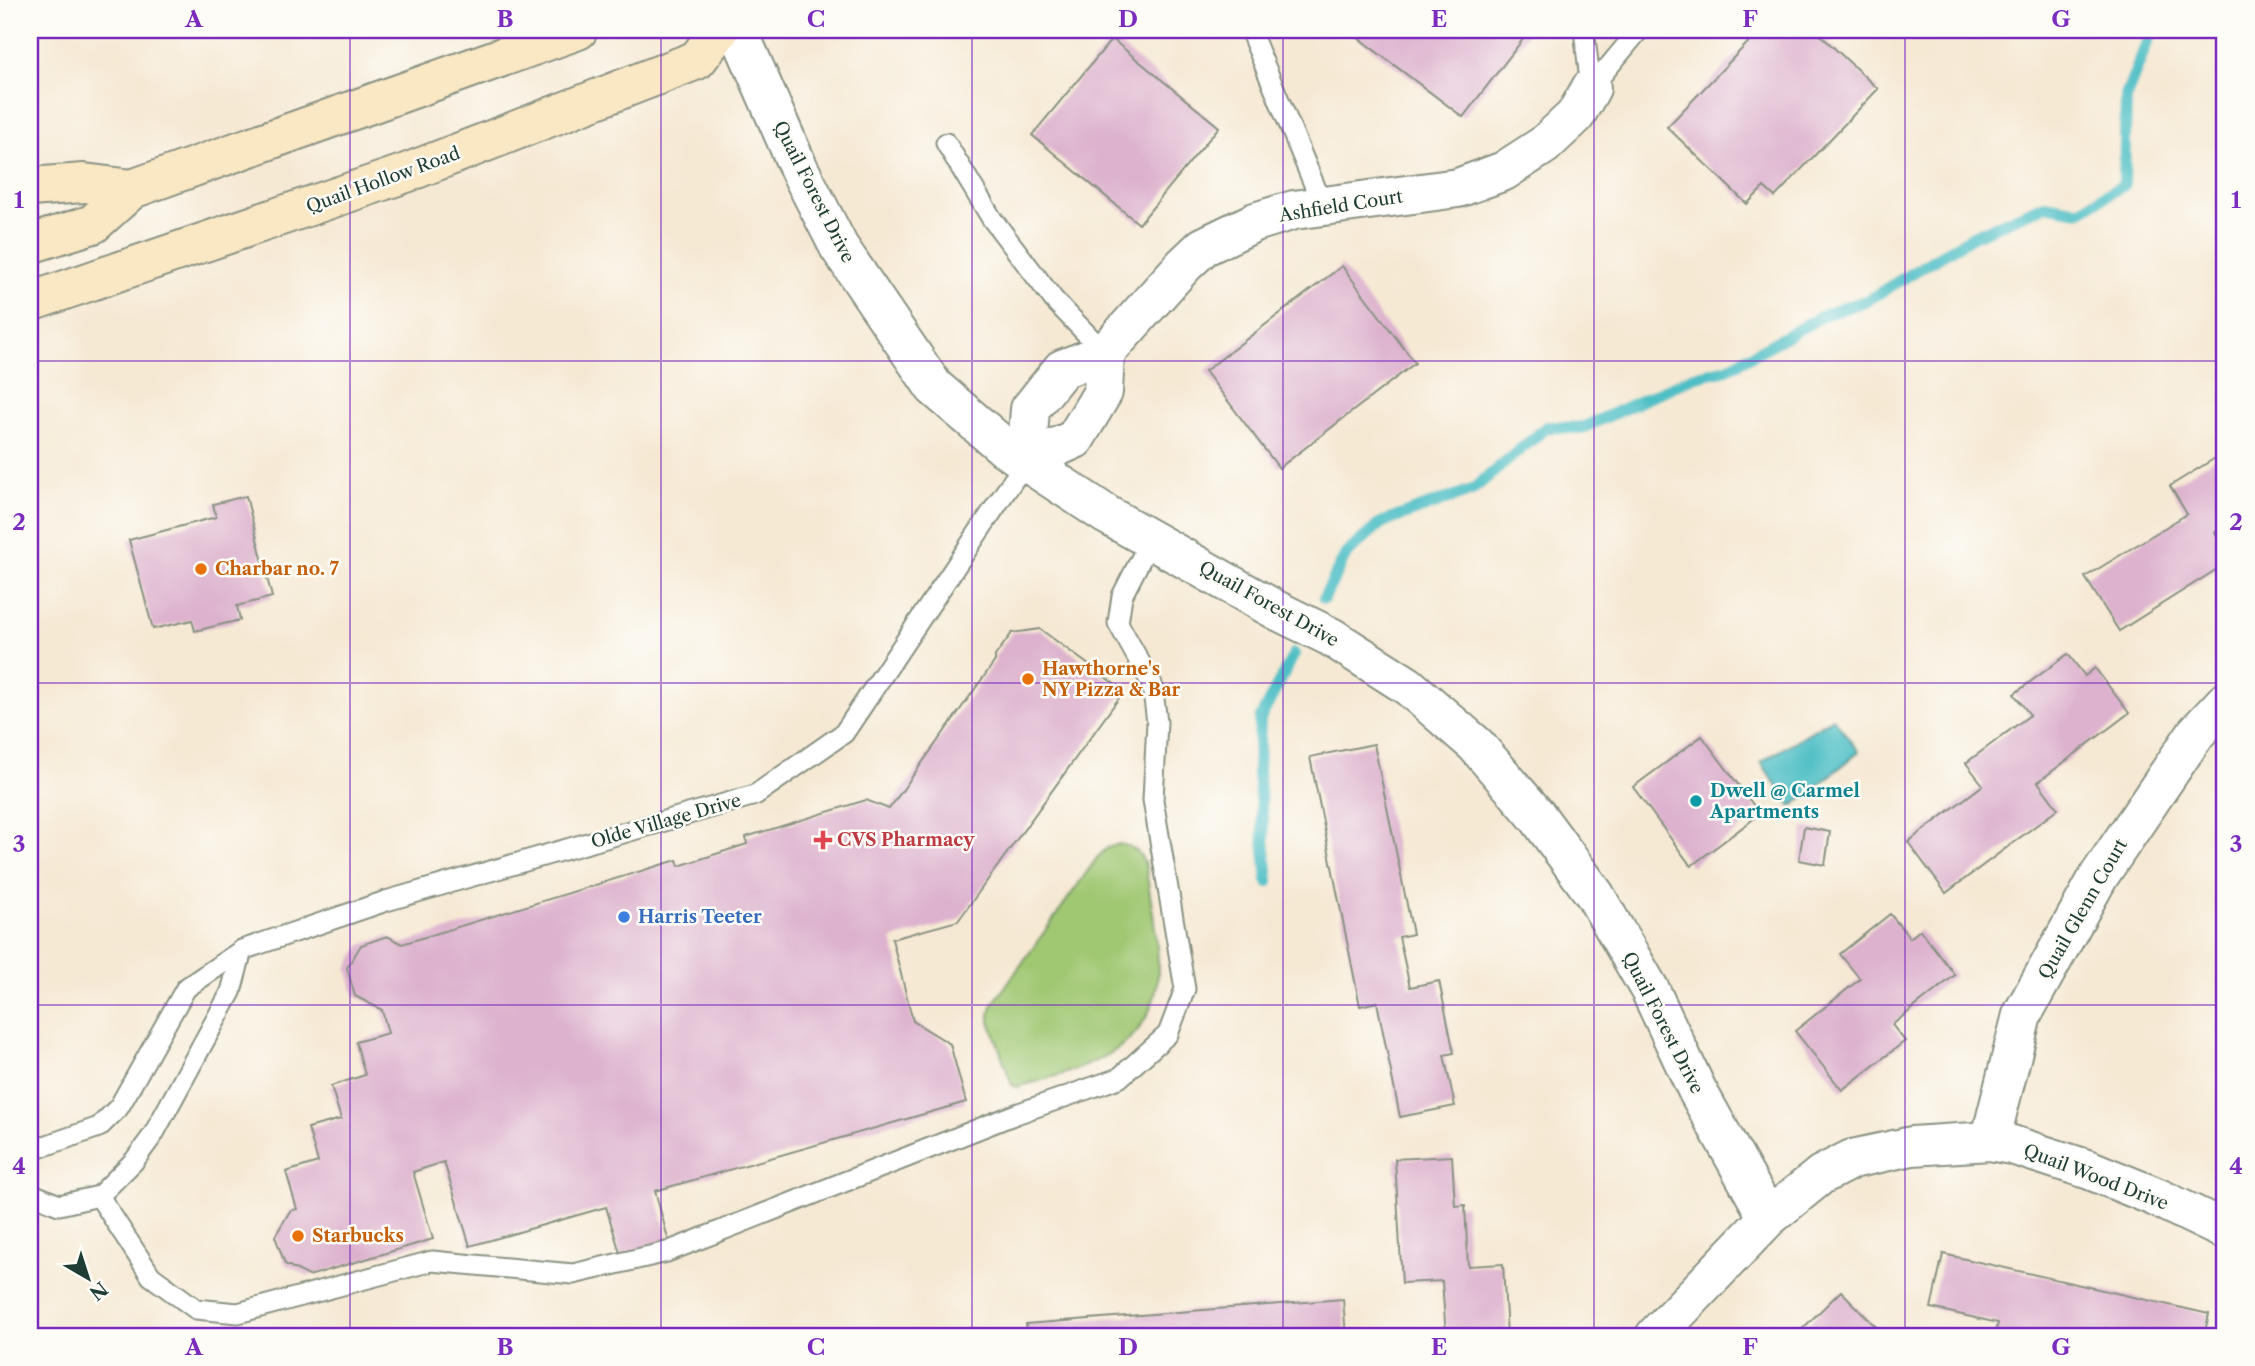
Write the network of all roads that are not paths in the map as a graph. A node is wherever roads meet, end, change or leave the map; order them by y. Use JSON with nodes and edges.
{"nodes":[{"id":1,"x":578,"y":30,"type":"edge"},
{"id":2,"x":720,"y":30,"type":"edge"},
{"id":3,"x":738,"y":30,"type":"edge"},
{"id":4,"x":1250,"y":30,"type":"edge"},
{"id":5,"x":1584,"y":30,"type":"edge"},
{"id":6,"x":1639,"y":30,"type":"edge"},
{"id":7,"x":1591,"y":88,"type":"junction"},
{"id":8,"x":946,"y":143,"type":"dead end"},
{"id":9,"x":30,"y":187,"type":"edge"},
{"id":10,"x":132,"y":189,"type":"junction"},
{"id":11,"x":1323,"y":206,"type":"junction"},
{"id":12,"x":30,"y":244,"type":"edge"},
{"id":13,"x":30,"y":302,"type":"edge"},
{"id":14,"x":1105,"y":354,"type":"junction"},
{"id":15,"x":1026,"y":461,"type":"junction"},
{"id":16,"x":1151,"y":539,"type":"junction"},
{"id":17,"x":2225,"y":702,"type":"edge"},
{"id":18,"x":242,"y":950,"type":"junction"},
{"id":19,"x":1990,"y":1141,"type":"junction"},
{"id":20,"x":30,"y":1151,"type":"edge"},
{"id":21,"x":30,"y":1193,"type":"edge"},
{"id":22,"x":99,"y":1196,"type":"junction"},
{"id":23,"x":1768,"y":1218,"type":"junction"},
{"id":24,"x":2225,"y":1230,"type":"edge"},
{"id":25,"x":1655,"y":1336,"type":"edge"}],
"edges":[{"from":1,"to":10,"type":"main road"},
{"from":2,"to":13,"type":"main road","name":"Quail Hollow Road"},
{"from":3,"to":15,"type":"street","name":"Quail Forest Drive"},
{"from":4,"to":11,"type":"lane"},
{"from":5,"to":7,"type":"lane"},
{"from":6,"to":7,"type":"lane"},
{"from":7,"to":11,"type":"street","name":"Ashfield Court"},
{"from":8,"to":14,"type":"lane"},
{"from":9,"to":10,"type":"main road"},
{"from":10,"to":12,"type":"main road"},
{"from":11,"to":14,"type":"street","name":"Ashfield Court"},
{"from":14,"to":15,"type":"street"},
{"from":14,"to":15,"type":"street","name":"Ashfield Court"},
{"from":15,"to":16,"type":"street","name":"Quail Forest Drive"},
{"from":15,"to":18,"type":"lane","name":"Olde Village Drive"},
{"from":16,"to":22,"type":"lane"},
{"from":16,"to":23,"type":"street","name":"Quail Forest Drive"},
{"from":17,"to":19,"type":"street","name":"Quail Glenn Court"},
{"from":18,"to":20,"type":"lane","name":"Olde Village Drive"},
{"from":18,"to":22,"type":"lane"},
{"from":19,"to":23,"type":"street","name":"Quail Wood Drive"},
{"from":19,"to":24,"type":"street","name":"Quail Wood Drive"},
{"from":21,"to":22,"type":"lane"},
{"from":23,"to":25,"type":"street","name":"Quail Wood Drive"}]}
